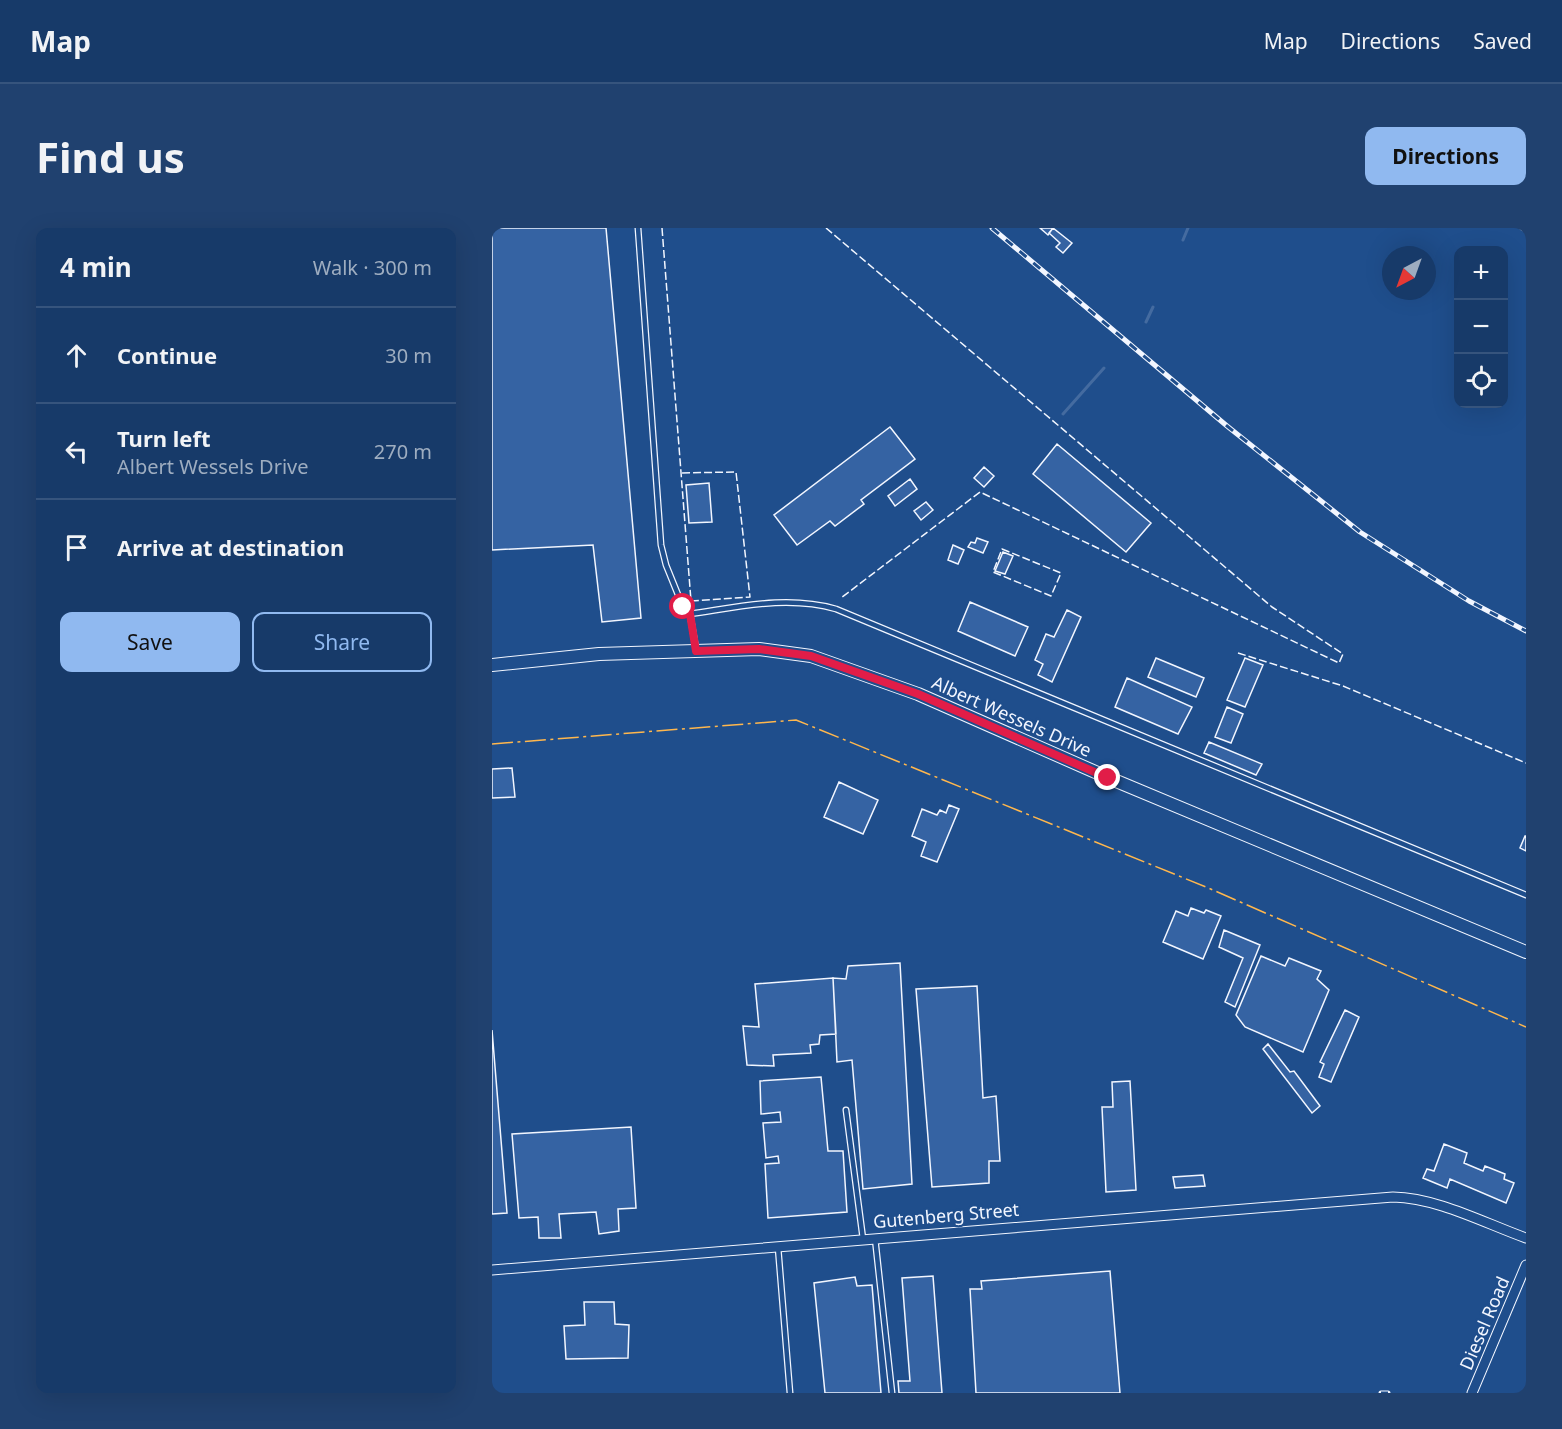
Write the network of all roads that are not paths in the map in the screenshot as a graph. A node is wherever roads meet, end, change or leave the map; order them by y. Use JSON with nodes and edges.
{"nodes":[{"id":1,"x":638,"y":228,"type":"edge"},
{"id":2,"x":690,"y":614,"type":"junction"},
{"id":3,"x":696,"y":651,"type":"junction"},
{"id":4,"x":492,"y":665,"type":"edge"},
{"id":5,"x":1526,"y":895,"type":"edge"},
{"id":6,"x":1526,"y":952,"type":"edge"},
{"id":7,"x":846,"y":1110,"type":"dead end"},
{"id":8,"x":875,"y":1238,"type":"junction"},
{"id":9,"x":1526,"y":1238,"type":"edge"},
{"id":10,"x":863,"y":1239,"type":"junction"},
{"id":11,"x":778,"y":1247,"type":"junction"},
{"id":12,"x":1526,"y":1265,"type":"edge"},
{"id":13,"x":492,"y":1269,"type":"edge"},
{"id":14,"x":790,"y":1393,"type":"edge"},
{"id":15,"x":892,"y":1393,"type":"edge"},
{"id":16,"x":1472,"y":1393,"type":"edge"}],
"edges":[{"from":1,"to":2,"type":"lane"},
{"from":2,"to":3,"type":"lane"},
{"from":2,"to":5,"type":"lane"},
{"from":3,"to":4,"type":"street","name":"Albert Wessels Drive"},
{"from":3,"to":6,"type":"street","name":"Albert Wessels Drive"},
{"from":7,"to":10,"type":"lane"},
{"from":8,"to":9,"type":"street","name":"Gutenberg Street"},
{"from":8,"to":10,"type":"street","name":"Gutenberg Street"},
{"from":8,"to":15,"type":"lane"},
{"from":10,"to":11,"type":"street","name":"Gutenberg Street"},
{"from":11,"to":13,"type":"street","name":"Gutenberg Street"},
{"from":11,"to":14,"type":"lane"},
{"from":12,"to":16,"type":"street","name":"Diesel Road"}]}
